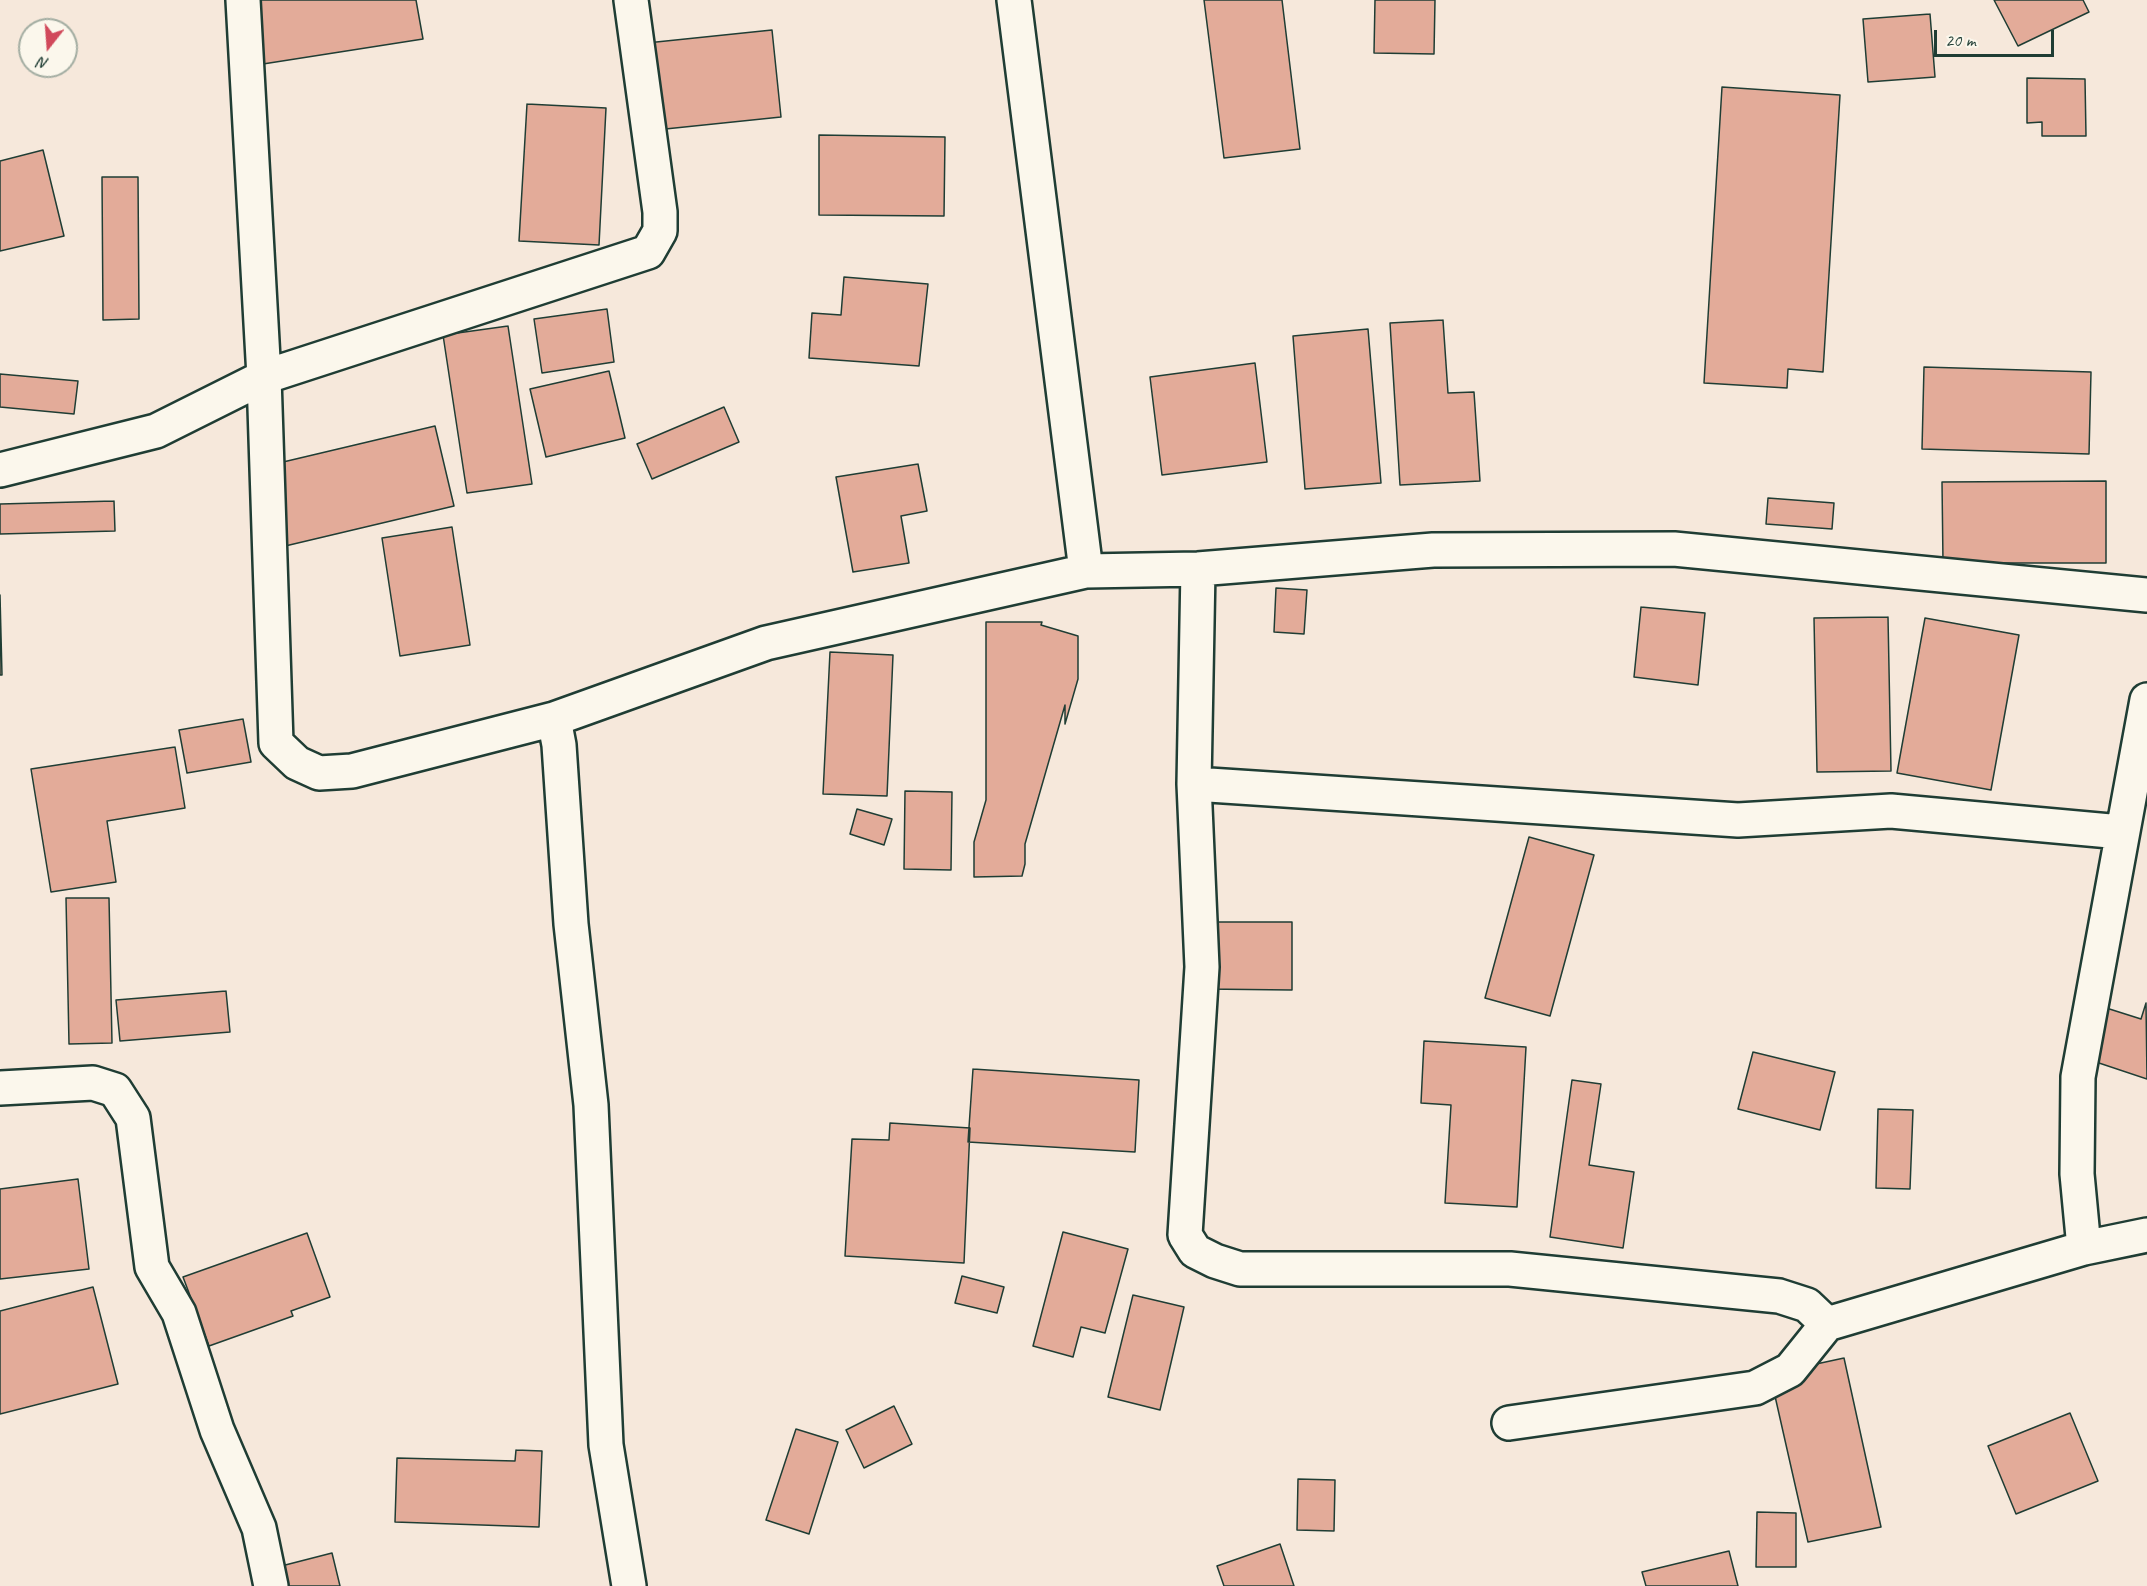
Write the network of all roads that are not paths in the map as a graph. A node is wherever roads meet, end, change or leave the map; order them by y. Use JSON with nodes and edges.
{"nodes":[{"id":1,"x":243,"y":0,"type":"edge"},
{"id":2,"x":631,"y":0,"type":"edge"},
{"id":3,"x":1014,"y":0,"type":"edge"},
{"id":4,"x":264,"y":377,"type":"junction"},
{"id":5,"x":0,"y":470,"type":"edge"},
{"id":6,"x":1197,"y":569,"type":"junction"},
{"id":7,"x":1086,"y":571,"type":"junction"},
{"id":8,"x":2147,"y":595,"type":"edge"},
{"id":9,"x":2147,"y":700,"type":"edge"},
{"id":10,"x":554,"y":719,"type":"junction"},
{"id":11,"x":1194,"y":784,"type":"junction"},
{"id":12,"x":2121,"y":832,"type":"junction"},
{"id":13,"x":0,"y":1088,"type":"edge"},
{"id":14,"x":2147,"y":1235,"type":"edge"},
{"id":15,"x":2084,"y":1248,"type":"junction"},
{"id":16,"x":1827,"y":1324,"type":"junction"},
{"id":17,"x":1509,"y":1423,"type":"dead end"},
{"id":18,"x":271,"y":1586,"type":"edge"},
{"id":19,"x":630,"y":1586,"type":"edge"}],
"edges":[{"from":1,"to":4,"type":"street"},
{"from":2,"to":4,"type":"street"},
{"from":3,"to":7,"type":"street"},
{"from":4,"to":5,"type":"street"},
{"from":4,"to":10,"type":"street"},
{"from":6,"to":7,"type":"street"},
{"from":6,"to":8,"type":"street"},
{"from":6,"to":11,"type":"street"},
{"from":7,"to":10,"type":"street"},
{"from":9,"to":12,"type":"street"},
{"from":10,"to":19,"type":"street"},
{"from":11,"to":12,"type":"street"},
{"from":11,"to":16,"type":"street"},
{"from":12,"to":15,"type":"street"},
{"from":13,"to":18,"type":"street"},
{"from":14,"to":15,"type":"street"},
{"from":15,"to":16,"type":"street"},
{"from":16,"to":17,"type":"street"}]}
